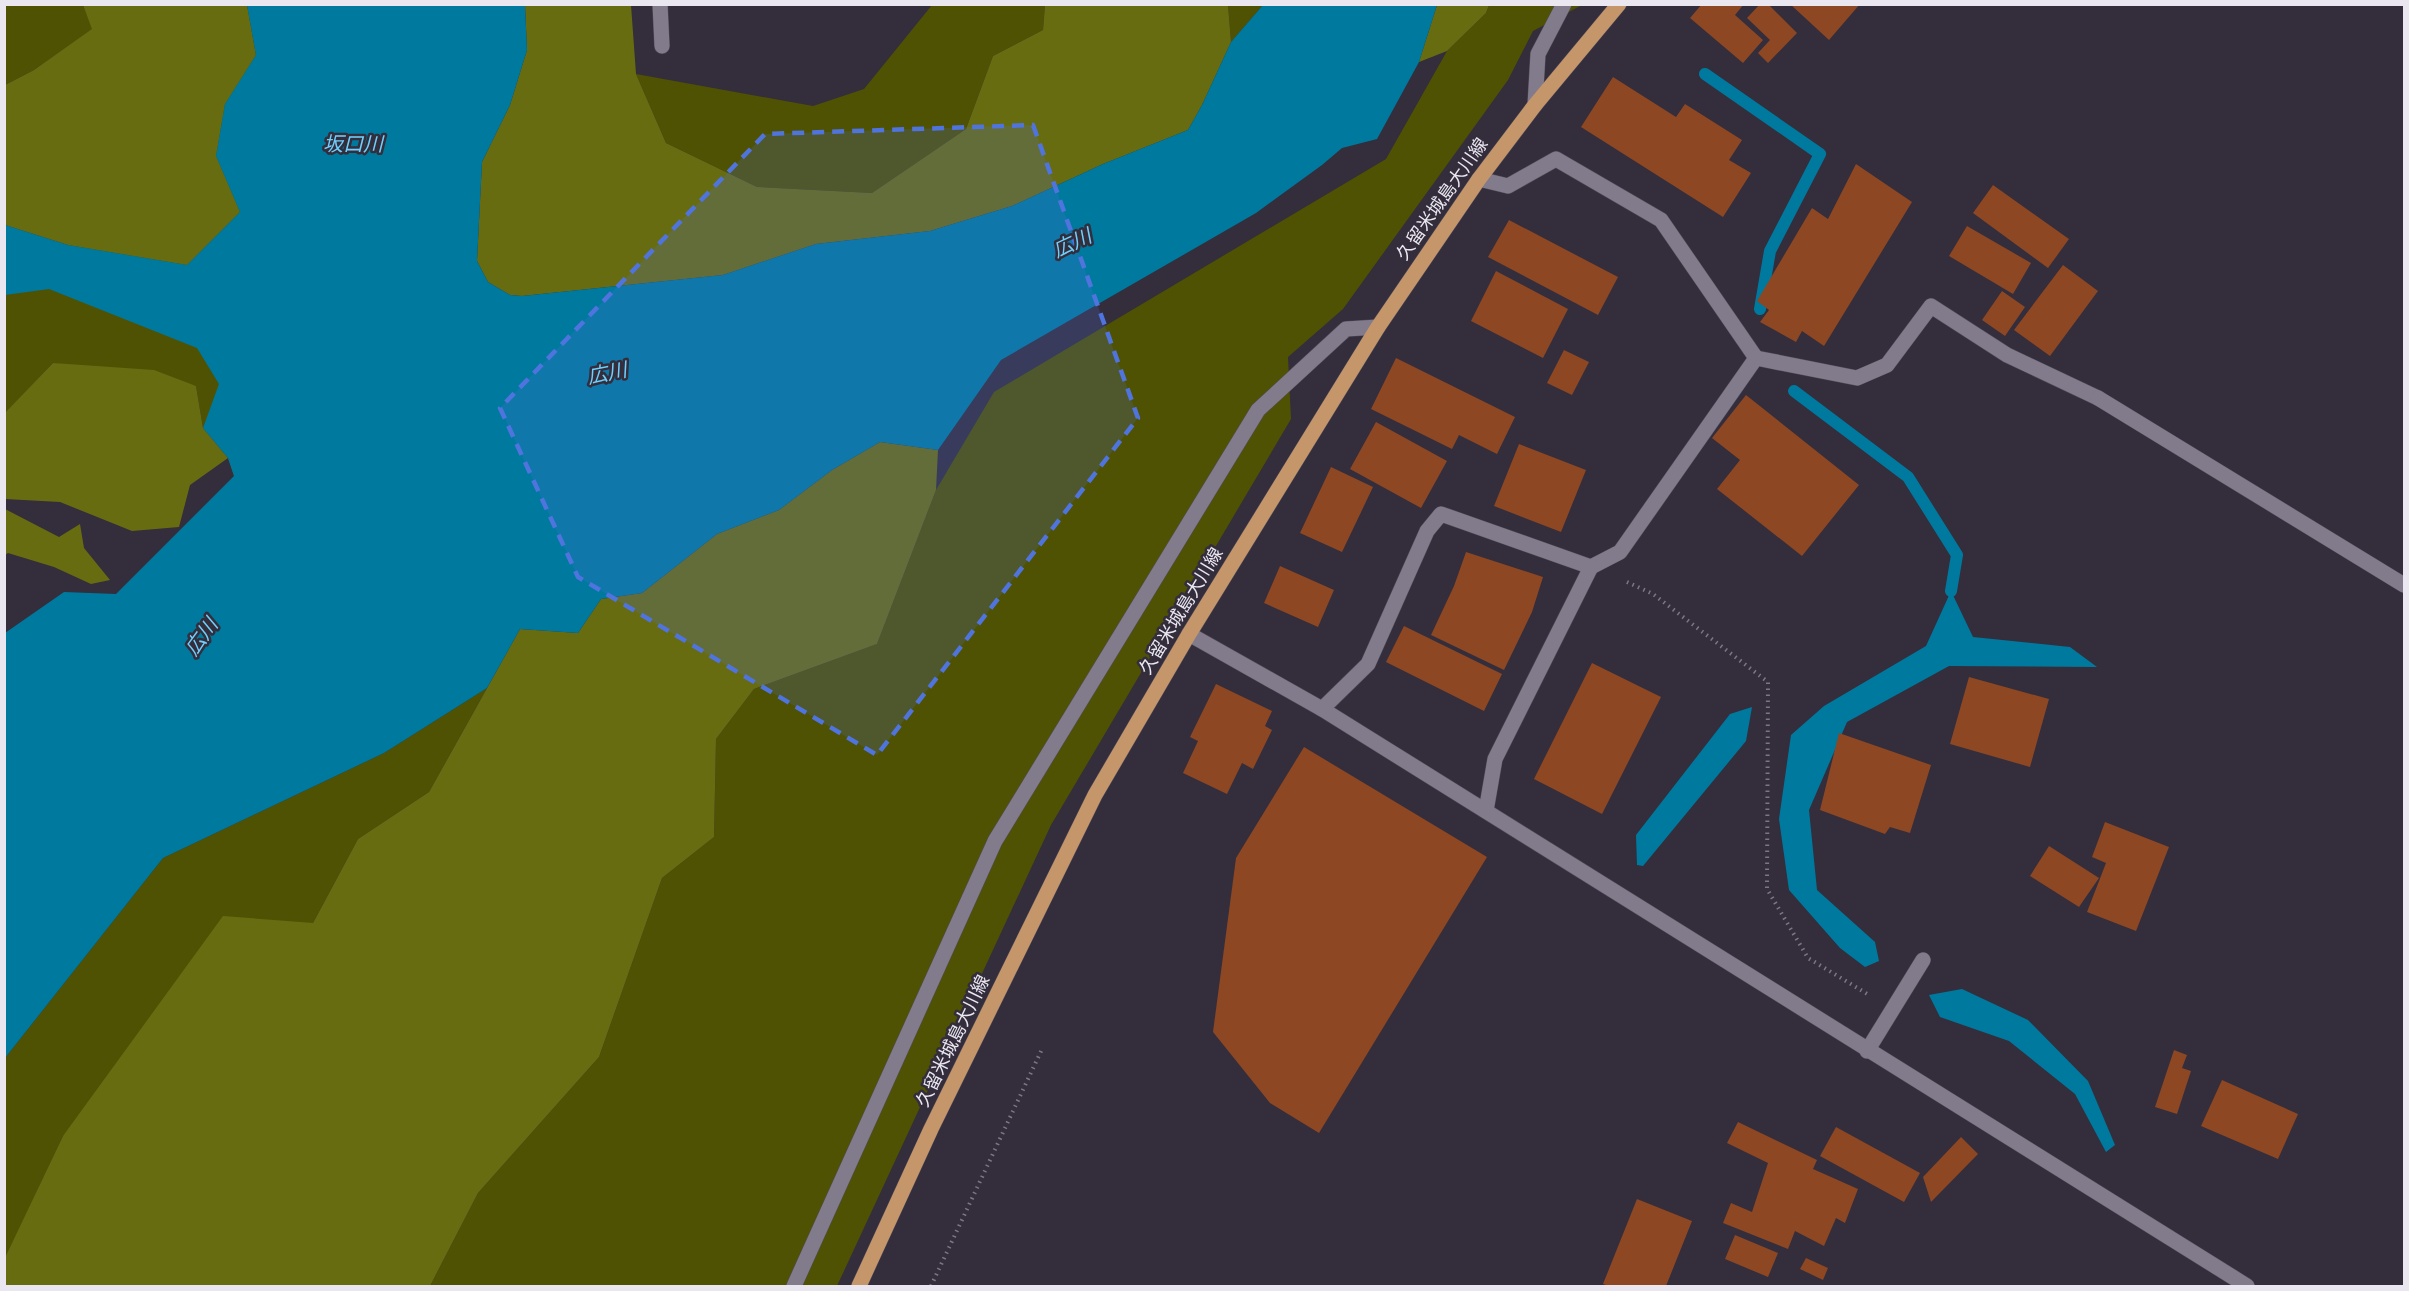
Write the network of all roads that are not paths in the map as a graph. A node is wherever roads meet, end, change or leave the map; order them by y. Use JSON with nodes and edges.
{"nodes":[{"id":1,"x":660,"y":4,"type":"edge"},
{"id":2,"x":1564,"y":4,"type":"edge"},
{"id":3,"x":1619,"y":4,"type":"edge"},
{"id":4,"x":662,"y":46,"type":"dead end"},
{"id":5,"x":1534,"y":105,"type":"junction"},
{"id":6,"x":1479,"y":179,"type":"junction"},
{"id":7,"x":1377,"y":327,"type":"junction"},
{"id":8,"x":1756,"y":358,"type":"junction"},
{"id":9,"x":1591,"y":567,"type":"junction"},
{"id":10,"x":2404,"y":585,"type":"edge"},
{"id":11,"x":1189,"y":634,"type":"junction"},
{"id":12,"x":1322,"y":709,"type":"junction"},
{"id":13,"x":1486,"y":811,"type":"junction"},
{"id":14,"x":1923,"y":960,"type":"dead end"},
{"id":15,"x":1867,"y":1051,"type":"junction"},
{"id":16,"x":794,"y":1287,"type":"edge"},
{"id":17,"x":859,"y":1287,"type":"edge"},
{"id":18,"x":2247,"y":1287,"type":"edge"}],
"edges":[{"from":1,"to":4,"type":"street"},
{"from":2,"to":5,"type":"street"},
{"from":3,"to":5,"type":"main road","name":"久留米城島大川線"},
{"from":5,"to":6,"type":"main road","name":"久留米城島大川線"},
{"from":6,"to":7,"type":"main road","name":"久留米城島大川線"},
{"from":6,"to":8,"type":"street"},
{"from":7,"to":11,"type":"main road","name":"久留米城島大川線"},
{"from":7,"to":16,"type":"street"},
{"from":8,"to":9,"type":"street"},
{"from":8,"to":10,"type":"street"},
{"from":9,"to":12,"type":"street"},
{"from":9,"to":13,"type":"street"},
{"from":11,"to":12,"type":"street"},
{"from":11,"to":17,"type":"main road","name":"久留米城島大川線"},
{"from":12,"to":13,"type":"street"},
{"from":13,"to":15,"type":"street"},
{"from":14,"to":15,"type":"street"},
{"from":15,"to":18,"type":"street"}]}
